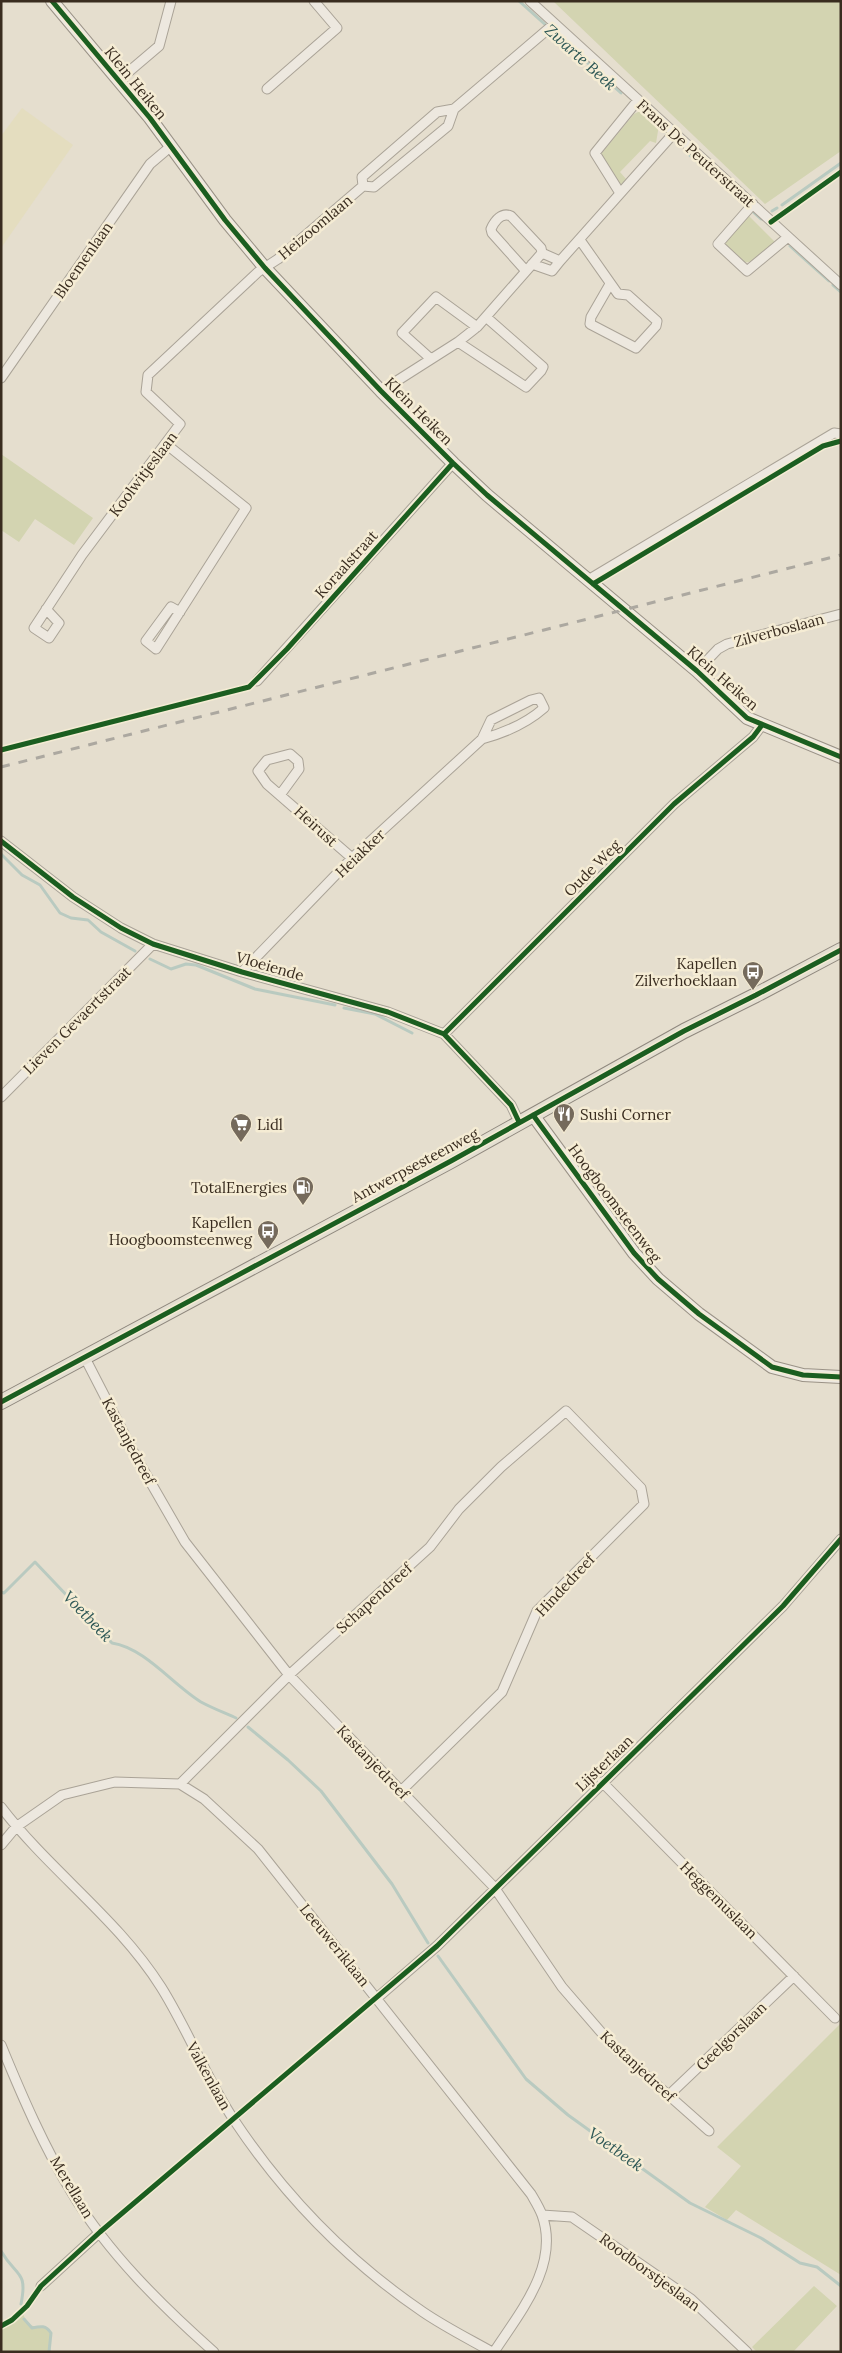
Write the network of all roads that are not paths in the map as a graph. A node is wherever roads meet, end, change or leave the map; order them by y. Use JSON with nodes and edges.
{"nodes":[{"id":1,"x":52,"y":1,"type":"edge"},
{"id":2,"x":171,"y":1,"type":"edge"},
{"id":3,"x":314,"y":1,"type":"edge"},
{"id":4,"x":530,"y":1,"type":"edge"},
{"id":5,"x":554,"y":24,"type":"junction"},
{"id":6,"x":119,"y":80,"type":"junction"},
{"id":7,"x":267,"y":89,"type":"dead end"},
{"id":8,"x":638,"y":100,"type":"junction"},
{"id":9,"x":454,"y":109,"type":"junction"},
{"id":10,"x":674,"y":133,"type":"junction"},
{"id":11,"x":170,"y":147,"type":"junction"},
{"id":12,"x":363,"y":186,"type":"junction"},
{"id":13,"x":620,"y":193,"type":"junction"},
{"id":14,"x":753,"y":204,"type":"junction"},
{"id":15,"x":788,"y":237,"type":"junction"},
{"id":16,"x":580,"y":240,"type":"junction"},
{"id":17,"x":542,"y":253,"type":"junction"},
{"id":18,"x":560,"y":261,"type":"junction"},
{"id":19,"x":529,"y":267,"type":"junction"},
{"id":20,"x":265,"y":268,"type":"junction"},
{"id":21,"x":610,"y":284,"type":"junction"},
{"id":22,"x":841,"y":284,"type":"edge"},
{"id":23,"x":486,"y":317,"type":"junction"},
{"id":24,"x":477,"y":327,"type":"junction"},
{"id":25,"x":458,"y":342,"type":"junction"},
{"id":26,"x":431,"y":358,"type":"junction"},
{"id":27,"x":1,"y":378,"type":"edge"},
{"id":28,"x":381,"y":391,"type":"junction"},
{"id":29,"x":841,"y":434,"type":"edge"},
{"id":30,"x":166,"y":444,"type":"junction"},
{"id":31,"x":453,"y":462,"type":"junction"},
{"id":32,"x":588,"y":580,"type":"junction"},
{"id":33,"x":46,"y":609,"type":"dead end"},
{"id":34,"x":180,"y":612,"type":"dead end"},
{"id":35,"x":841,"y":614,"type":"edge"},
{"id":36,"x":697,"y":671,"type":"junction"},
{"id":37,"x":257,"y":681,"type":"dead end"},
{"id":38,"x":762,"y":725,"type":"junction"},
{"id":39,"x":482,"y":739,"type":"junction"},
{"id":40,"x":841,"y":757,"type":"edge"},
{"id":41,"x":280,"y":794,"type":"junction"},
{"id":42,"x":1,"y":841,"type":"edge"},
{"id":43,"x":352,"y":858,"type":"junction"},
{"id":44,"x":153,"y":944,"type":"junction"},
{"id":45,"x":841,"y":950,"type":"edge"},
{"id":46,"x":242,"y":972,"type":"junction"},
{"id":47,"x":444,"y":1034,"type":"junction"},
{"id":48,"x":1,"y":1097,"type":"edge"},
{"id":49,"x":533,"y":1115,"type":"junction"},
{"id":50,"x":519,"y":1122,"type":"junction"},
{"id":51,"x":84,"y":1356,"type":"junction"},
{"id":52,"x":841,"y":1377,"type":"edge"},
{"id":53,"x":1,"y":1402,"type":"edge"},
{"id":54,"x":566,"y":1411,"type":"joint"},
{"id":55,"x":841,"y":1539,"type":"edge"},
{"id":56,"x":289,"y":1675,"type":"junction"},
{"id":57,"x":602,"y":1782,"type":"junction"},
{"id":58,"x":180,"y":1784,"type":"junction"},
{"id":59,"x":402,"y":1791,"type":"junction"},
{"id":60,"x":1,"y":1807,"type":"edge"},
{"id":61,"x":16,"y":1827,"type":"junction"},
{"id":62,"x":1,"y":1845,"type":"edge"},
{"id":63,"x":494,"y":1887,"type":"junction"},
{"id":64,"x":794,"y":1976,"type":"junction"},
{"id":65,"x":377,"y":1998,"type":"junction"},
{"id":66,"x":835,"y":2018,"type":"dead end"},
{"id":67,"x":1,"y":2046,"type":"edge"},
{"id":68,"x":669,"y":2095,"type":"junction"},
{"id":69,"x":709,"y":2131,"type":"dead end"},
{"id":70,"x":542,"y":2215,"type":"junction"},
{"id":71,"x":100,"y":2232,"type":"junction"},
{"id":72,"x":41,"y":2286,"type":"dead end"},
{"id":73,"x":214,"y":2352,"type":"edge"},
{"id":74,"x":493,"y":2352,"type":"edge"},
{"id":75,"x":747,"y":2352,"type":"edge"}],
"edges":[{"from":1,"to":6,"type":"street","name":"Klein Heiken"},
{"from":2,"to":6,"type":"street"},
{"from":3,"to":7,"type":"street"},
{"from":4,"to":5,"type":"street","name":"Frans De Peuterstraat"},
{"from":5,"to":8,"type":"street","name":"Frans De Peuterstraat"},
{"from":5,"to":9,"type":"street","name":"Heizoomlaan"},
{"from":6,"to":11,"type":"street","name":"Klein Heiken"},
{"from":8,"to":10,"type":"street","name":"Frans De Peuterstraat"},
{"from":8,"to":13,"type":"street"},
{"from":9,"to":12,"type":"street","name":"Heizoomlaan"},
{"from":9,"to":12,"type":"street","name":"Heizoomlaan"},
{"from":10,"to":13,"type":"street"},
{"from":10,"to":14,"type":"street","name":"Frans De Peuterstraat"},
{"from":11,"to":20,"type":"street","name":"Klein Heiken"},
{"from":11,"to":27,"type":"street","name":"Bloemenlaan"},
{"from":12,"to":20,"type":"street","name":"Heizoomlaan"},
{"from":13,"to":16,"type":"street"},
{"from":14,"to":15,"type":"street","name":"Frans De Peuterstraat"},
{"from":14,"to":15,"type":"street"},
{"from":15,"to":22,"type":"street","name":"Frans De Peuterstraat"},
{"from":16,"to":18,"type":"street"},
{"from":16,"to":21,"type":"street"},
{"from":17,"to":18,"type":"street"},
{"from":17,"to":19,"type":"street"},
{"from":17,"to":19,"type":"street"},
{"from":18,"to":19,"type":"street"},
{"from":19,"to":23,"type":"street"},
{"from":20,"to":28,"type":"street","name":"Klein Heiken"},
{"from":20,"to":30,"type":"street","name":"Koolwitjeslaan"},
{"from":21,"to":21,"type":"street"},
{"from":23,"to":24,"type":"street"},
{"from":23,"to":25,"type":"street"},
{"from":24,"to":25,"type":"street"},
{"from":24,"to":26,"type":"street"},
{"from":25,"to":26,"type":"street"},
{"from":26,"to":28,"type":"street"},
{"from":28,"to":31,"type":"street","name":"Klein Heiken"},
{"from":29,"to":32,"type":"street"},
{"from":30,"to":33,"type":"street","name":"Koolwitjeslaan"},
{"from":30,"to":34,"type":"street"},
{"from":31,"to":32,"type":"street","name":"Klein Heiken"},
{"from":31,"to":37,"type":"street","name":"Koraalstraat"},
{"from":32,"to":36,"type":"street","name":"Klein Heiken"},
{"from":35,"to":36,"type":"street","name":"Zilverboslaan"},
{"from":36,"to":38,"type":"street","name":"Klein Heiken"},
{"from":38,"to":40,"type":"street","name":"Klein Heiken"},
{"from":38,"to":47,"type":"street","name":"Oude Weg"},
{"from":39,"to":39,"type":"street","name":"Heiakker"},
{"from":39,"to":43,"type":"street","name":"Heiakker"},
{"from":41,"to":41,"type":"street","name":"Heirust"},
{"from":41,"to":43,"type":"street","name":"Heirust"},
{"from":42,"to":44,"type":"street","name":"Vloeiende"},
{"from":43,"to":46,"type":"street","name":"Heiakker"},
{"from":44,"to":46,"type":"street","name":"Vloeiende"},
{"from":44,"to":48,"type":"street","name":"Lieven Gevaertstraat"},
{"from":45,"to":49,"type":"main road","name":"Antwerpsesteenweg"},
{"from":46,"to":47,"type":"street","name":"Vloeiende"},
{"from":47,"to":50,"type":"street","name":"Vloeiende"},
{"from":49,"to":50,"type":"main road","name":"Antwerpsesteenweg"},
{"from":49,"to":52,"type":"street","name":"Hoogboomsteenweg"},
{"from":50,"to":51,"type":"main road","name":"Antwerpsesteenweg"},
{"from":51,"to":53,"type":"main road","name":"Antwerpsesteenweg"},
{"from":51,"to":56,"type":"street","name":"Kastanjedreef"},
{"from":54,"to":56,"type":"street","name":"Schapendreef"},
{"from":54,"to":59,"type":"street","name":"Hindedreef"},
{"from":55,"to":57,"type":"street","name":"Lijsterlaan"},
{"from":56,"to":58,"type":"street","name":"Schapendreef"},
{"from":56,"to":59,"type":"street","name":"Kastanjedreef"},
{"from":57,"to":63,"type":"street","name":"Lijsterlaan"},
{"from":57,"to":64,"type":"street","name":"Heggemuslaan"},
{"from":58,"to":61,"type":"street"},
{"from":58,"to":65,"type":"street","name":"Leeuweriklaan"},
{"from":59,"to":63,"type":"street","name":"Kastanjedreef"},
{"from":60,"to":61,"type":"street","name":"Valkenlaan"},
{"from":61,"to":62,"type":"street"},
{"from":61,"to":74,"type":"street","name":"Valkenlaan"},
{"from":63,"to":65,"type":"street","name":"Lijsterlaan"},
{"from":63,"to":68,"type":"street","name":"Kastanjedreef"},
{"from":64,"to":66,"type":"street","name":"Heggemuslaan"},
{"from":64,"to":68,"type":"street","name":"Geelgorslaan"},
{"from":65,"to":70,"type":"street","name":"Leeuweriklaan"},
{"from":67,"to":71,"type":"street","name":"Merellaan"},
{"from":68,"to":69,"type":"street","name":"Kastanjedreef"},
{"from":70,"to":74,"type":"street","name":"Leeuweriklaan"},
{"from":70,"to":75,"type":"street","name":"Roodborstjeslaan"},
{"from":71,"to":72,"type":"street"},
{"from":71,"to":73,"type":"street","name":"Merellaan"}]}
